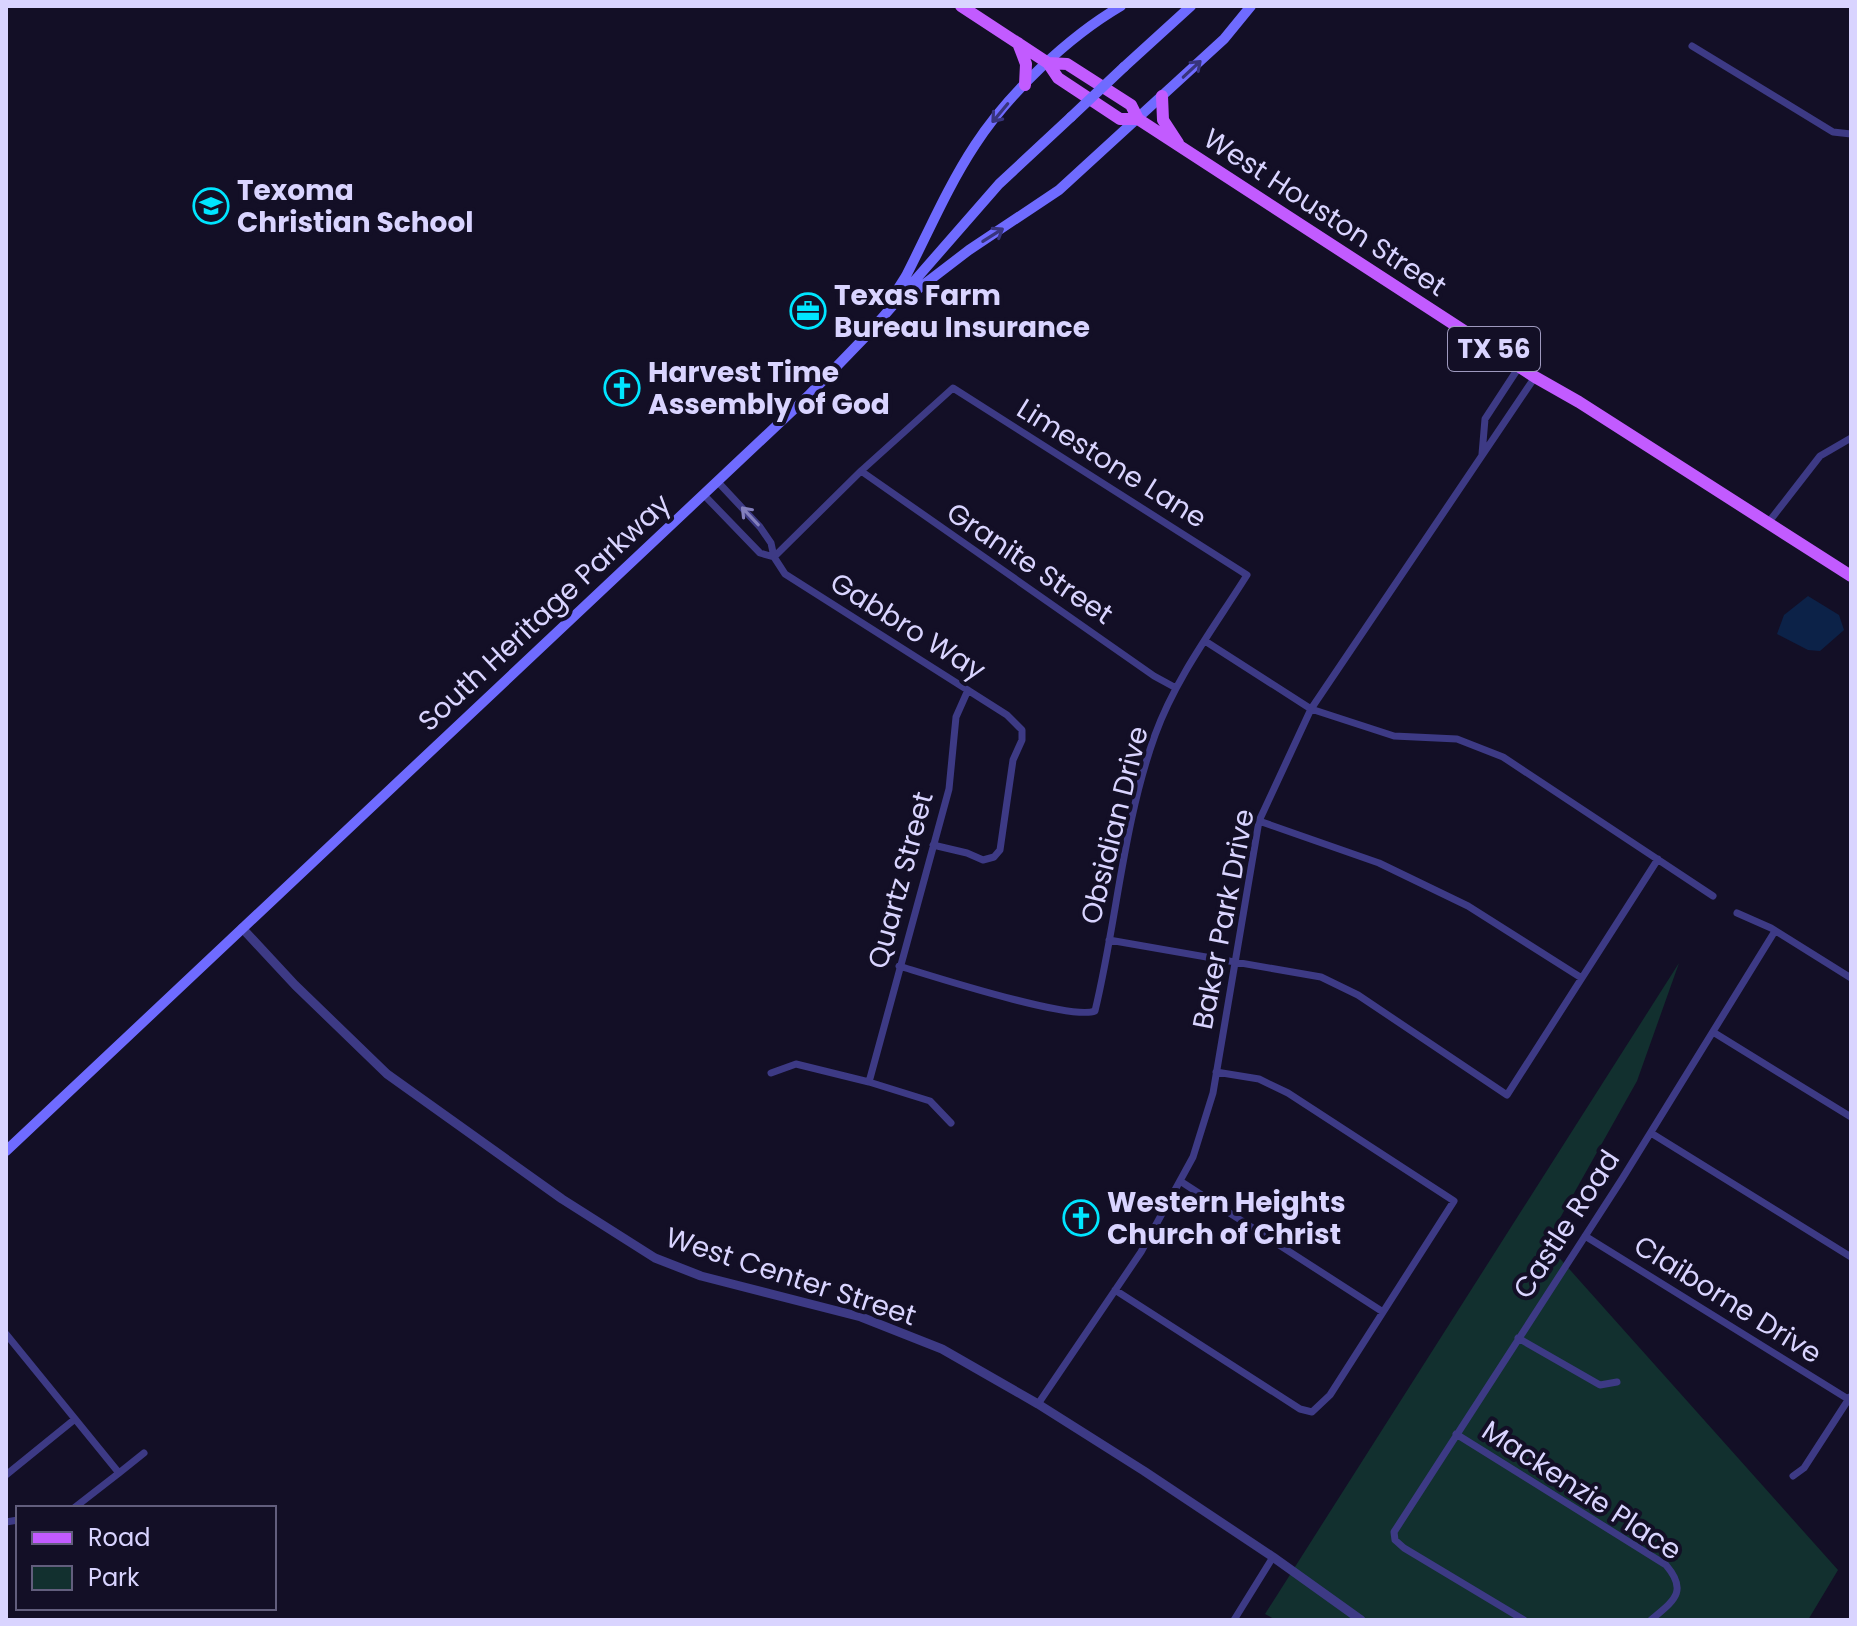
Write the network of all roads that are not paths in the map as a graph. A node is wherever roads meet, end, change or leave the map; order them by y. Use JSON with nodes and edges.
{"nodes":[{"id":1,"x":961,"y":6,"type":"edge"},
{"id":2,"x":1121,"y":6,"type":"edge"},
{"id":3,"x":1191,"y":6,"type":"edge"},
{"id":4,"x":1251,"y":6,"type":"edge"},
{"id":5,"x":1018,"y":43,"type":"junction"},
{"id":6,"x":1692,"y":46,"type":"dead end"},
{"id":7,"x":1048,"y":63,"type":"junction"},
{"id":8,"x":1025,"y":85,"type":"junction"},
{"id":9,"x":1162,"y":96,"type":"junction"},
{"id":10,"x":1138,"y":119,"type":"junction"},
{"id":11,"x":1851,"y":134,"type":"edge"},
{"id":12,"x":1179,"y":146,"type":"junction"},
{"id":13,"x":868,"y":334,"type":"junction"},
{"id":14,"x":1519,"y":367,"type":"junction"},
{"id":15,"x":1535,"y":377,"type":"junction"},
{"id":16,"x":1851,"y":438,"type":"edge"},
{"id":17,"x":1482,"y":455,"type":"junction"},
{"id":18,"x":861,"y":471,"type":"junction"},
{"id":19,"x":717,"y":481,"type":"junction"},
{"id":20,"x":703,"y":494,"type":"junction"},
{"id":21,"x":1768,"y":523,"type":"junction"},
{"id":22,"x":774,"y":557,"type":"junction"},
{"id":23,"x":1247,"y":575,"type":"joint"},
{"id":24,"x":1851,"y":576,"type":"edge"},
{"id":25,"x":1205,"y":641,"type":"junction"},
{"id":26,"x":1176,"y":688,"type":"junction"},
{"id":27,"x":968,"y":690,"type":"junction"},
{"id":28,"x":1311,"y":709,"type":"junction"},
{"id":29,"x":1259,"y":821,"type":"junction"},
{"id":30,"x":933,"y":845,"type":"junction"},
{"id":31,"x":1658,"y":859,"type":"junction"},
{"id":32,"x":1713,"y":896,"type":"dead end"},
{"id":33,"x":1737,"y":913,"type":"dead end"},
{"id":34,"x":242,"y":928,"type":"junction"},
{"id":35,"x":1775,"y":931,"type":"junction"},
{"id":36,"x":1109,"y":940,"type":"junction"},
{"id":37,"x":1234,"y":962,"type":"junction"},
{"id":38,"x":899,"y":966,"type":"junction"},
{"id":39,"x":1580,"y":977,"type":"junction"},
{"id":40,"x":1851,"y":978,"type":"edge"},
{"id":41,"x":1713,"y":1032,"type":"junction"},
{"id":42,"x":1216,"y":1072,"type":"junction"},
{"id":43,"x":771,"y":1073,"type":"dead end"},
{"id":44,"x":869,"y":1082,"type":"junction"},
{"id":45,"x":1851,"y":1117,"type":"edge"},
{"id":46,"x":951,"y":1123,"type":"dead end"},
{"id":47,"x":1651,"y":1133,"type":"junction"},
{"id":48,"x":6,"y":1151,"type":"edge"},
{"id":49,"x":1180,"y":1181,"type":"junction"},
{"id":50,"x":1585,"y":1236,"type":"junction"},
{"id":51,"x":1851,"y":1257,"type":"edge"},
{"id":52,"x":1115,"y":1290,"type":"junction"},
{"id":53,"x":1383,"y":1312,"type":"junction"},
{"id":54,"x":6,"y":1334,"type":"edge"},
{"id":55,"x":1518,"y":1338,"type":"junction"},
{"id":56,"x":1617,"y":1382,"type":"dead end"},
{"id":57,"x":1850,"y":1397,"type":"edge"},
{"id":58,"x":1038,"y":1404,"type":"junction"},
{"id":59,"x":75,"y":1419,"type":"junction"},
{"id":60,"x":1456,"y":1434,"type":"junction"},
{"id":61,"x":144,"y":1453,"type":"dead end"},
{"id":62,"x":119,"y":1473,"type":"junction"},
{"id":63,"x":6,"y":1475,"type":"edge"},
{"id":64,"x":1793,"y":1476,"type":"dead end"},
{"id":65,"x":77,"y":1506,"type":"edge"},
{"id":66,"x":1273,"y":1557,"type":"junction"},
{"id":67,"x":1234,"y":1620,"type":"edge"},
{"id":68,"x":1361,"y":1620,"type":"edge"},
{"id":69,"x":1524,"y":1620,"type":"edge"},
{"id":70,"x":1651,"y":1620,"type":"edge"}],
"edges":[{"from":1,"to":5,"type":"main road","name":"West Houston Street","number":"TX 56"},
{"from":2,"to":7,"type":"main road"},
{"from":3,"to":13,"type":"main road","name":"South Heritage Parkway","bridge":true},
{"from":9,"to":4,"type":"main road","one_way":true},
{"from":5,"to":7,"type":"main road","name":"West Houston Street","number":"TX 56"},
{"from":5,"to":8,"type":"main road"},
{"from":6,"to":11,"type":"street"},
{"from":7,"to":8,"type":"main road"},
{"from":7,"to":10,"type":"main road","name":"West Houston Street","number":"TX 56"},
{"from":8,"to":13,"type":"main road","one_way":true},
{"from":9,"to":10,"type":"main road"},
{"from":9,"to":12,"type":"main road"},
{"from":10,"to":12,"type":"main road","name":"West Houston Street","number":"TX 56"},
{"from":13,"to":10,"type":"main road","one_way":true},
{"from":12,"to":14,"type":"main road","name":"West Houston Street","number":"TX 56"},
{"from":13,"to":19,"type":"main road","name":"South Heritage Parkway"},
{"from":14,"to":15,"type":"main road","name":"West Houston Street","number":"TX 56"},
{"from":14,"to":17,"type":"street"},
{"from":15,"to":17,"type":"street","name":"Baker Park Drive"},
{"from":15,"to":21,"type":"main road","name":"West Houston Street","number":"TX 56"},
{"from":16,"to":21,"type":"street"},
{"from":17,"to":28,"type":"street","name":"Baker Park Drive"},
{"from":18,"to":22,"type":"street"},
{"from":18,"to":23,"type":"street","name":"Limestone Lane"},
{"from":18,"to":26,"type":"street","name":"Granite Street"},
{"from":19,"to":20,"type":"main road","name":"South Heritage Parkway"},
{"from":22,"to":19,"type":"street","name":"Gabbro Way","one_way":true},
{"from":20,"to":22,"type":"street","name":"Gabbro Way"},
{"from":20,"to":34,"type":"main road","name":"South Heritage Parkway"},
{"from":21,"to":24,"type":"main road","name":"West Houston Street","number":"TX 56"},
{"from":22,"to":27,"type":"street","name":"Gabbro Way"},
{"from":23,"to":25,"type":"street","name":"Obsidian Drive"},
{"from":25,"to":26,"type":"street","name":"Obsidian Drive"},
{"from":25,"to":28,"type":"street"},
{"from":26,"to":36,"type":"street","name":"Obsidian Drive"},
{"from":27,"to":30,"type":"street","name":"Quartz Street"},
{"from":27,"to":30,"type":"street","name":"Gabbro Way"},
{"from":28,"to":29,"type":"street","name":"Baker Park Drive"},
{"from":28,"to":31,"type":"street"},
{"from":29,"to":37,"type":"street","name":"Baker Park Drive"},
{"from":29,"to":39,"type":"street"},
{"from":30,"to":38,"type":"street","name":"Quartz Street"},
{"from":31,"to":32,"type":"street"},
{"from":31,"to":39,"type":"street"},
{"from":33,"to":35,"type":"street"},
{"from":34,"to":48,"type":"main road","name":"South Heritage Parkway"},
{"from":34,"to":58,"type":"street","name":"West Center Street"},
{"from":35,"to":40,"type":"street"},
{"from":35,"to":41,"type":"street","name":"Castle Road"},
{"from":36,"to":37,"type":"street"},
{"from":36,"to":38,"type":"street","name":"Obsidian Drive"},
{"from":37,"to":39,"type":"street"},
{"from":37,"to":42,"type":"street","name":"Baker Park Drive"},
{"from":38,"to":44,"type":"street","name":"Quartz Street"},
{"from":41,"to":45,"type":"street"},
{"from":41,"to":47,"type":"street","name":"Castle Road"},
{"from":42,"to":49,"type":"street","name":"Baker Park Drive"},
{"from":42,"to":53,"type":"street"},
{"from":43,"to":44,"type":"street"},
{"from":44,"to":46,"type":"street"},
{"from":47,"to":50,"type":"street","name":"Castle Road"},
{"from":47,"to":51,"type":"street"},
{"from":49,"to":52,"type":"street","name":"Baker Park Drive"},
{"from":49,"to":53,"type":"street"},
{"from":50,"to":55,"type":"street","name":"Castle Road"},
{"from":50,"to":57,"type":"street","name":"Claiborne Drive"},
{"from":52,"to":53,"type":"street"},
{"from":52,"to":58,"type":"street","name":"Baker Park Drive"},
{"from":54,"to":59,"type":"street"},
{"from":55,"to":56,"type":"street"},
{"from":55,"to":60,"type":"street","name":"Castle Road"},
{"from":57,"to":64,"type":"street"},
{"from":58,"to":66,"type":"street","name":"West Center Street"},
{"from":59,"to":62,"type":"street"},
{"from":59,"to":63,"type":"street"},
{"from":60,"to":69,"type":"street","name":"Castle Road"},
{"from":60,"to":70,"type":"street","name":"Mackenzie Place"},
{"from":61,"to":62,"type":"street"},
{"from":62,"to":65,"type":"street"},
{"from":66,"to":67,"type":"street"},
{"from":66,"to":68,"type":"street","name":"West Center Street"}]}
